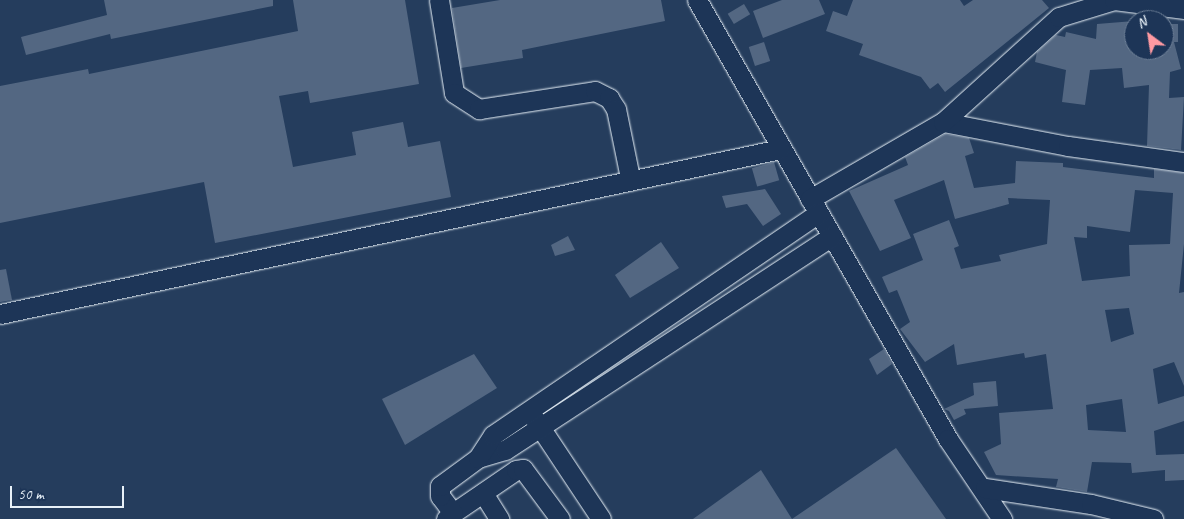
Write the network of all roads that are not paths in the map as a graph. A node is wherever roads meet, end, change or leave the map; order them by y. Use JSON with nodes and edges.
{"nodes":[{"id":1,"x":439,"y":0,"type":"edge"},
{"id":2,"x":697,"y":0,"type":"edge"},
{"id":3,"x":1060,"y":8,"type":"edge"},
{"id":4,"x":1184,"y":9,"type":"edge"},
{"id":5,"x":943,"y":122,"type":"junction"},
{"id":6,"x":780,"y":149,"type":"junction"},
{"id":7,"x":1184,"y":162,"type":"edge"},
{"id":8,"x":630,"y":178,"type":"junction"},
{"id":9,"x":814,"y":206,"type":"junction"},
{"id":10,"x":832,"y":236,"type":"junction"},
{"id":11,"x":760,"y":253,"type":"junction"},
{"id":12,"x":774,"y":273,"type":"junction"},
{"id":13,"x":0,"y":314,"type":"edge"},
{"id":14,"x":669,"y":315,"type":"junction"},
{"id":15,"x":682,"y":334,"type":"junction"},
{"id":16,"x":530,"y":410,"type":"junction"},
{"id":17,"x":540,"y":427,"type":"junction"},
{"id":18,"x":478,"y":458,"type":"junction"},
{"id":19,"x":985,"y":488,"type":"junction"},
{"id":20,"x":483,"y":493,"type":"junction"},
{"id":21,"x":450,"y":516,"type":"edge"},
{"id":22,"x":499,"y":519,"type":"edge"},
{"id":23,"x":560,"y":519,"type":"edge"},
{"id":24,"x":601,"y":519,"type":"edge"},
{"id":25,"x":1002,"y":519,"type":"edge"},
{"id":26,"x":1153,"y":519,"type":"edge"}],
"edges":[{"from":1,"to":8,"type":"street"},
{"from":2,"to":6,"type":"street"},
{"from":3,"to":4,"type":"street"},
{"from":3,"to":5,"type":"street"},
{"from":5,"to":7,"type":"street"},
{"from":5,"to":9,"type":"street"},
{"from":6,"to":8,"type":"street"},
{"from":6,"to":9,"type":"street"},
{"from":8,"to":13,"type":"street"},
{"from":9,"to":10,"type":"street"},
{"from":9,"to":11,"type":"street"},
{"from":10,"to":12,"type":"street"},
{"from":10,"to":19,"type":"street"},
{"from":11,"to":12,"type":"street"},
{"from":11,"to":14,"type":"street"},
{"from":12,"to":15,"type":"street"},
{"from":14,"to":15,"type":"street"},
{"from":14,"to":16,"type":"street"},
{"from":15,"to":17,"type":"street"},
{"from":16,"to":17,"type":"street"},
{"from":16,"to":18,"type":"street"},
{"from":17,"to":18,"type":"street"},
{"from":17,"to":24,"type":"street"},
{"from":18,"to":21,"type":"street"},
{"from":19,"to":25,"type":"street"},
{"from":19,"to":26,"type":"street"},
{"from":20,"to":21,"type":"street"},
{"from":20,"to":22,"type":"street"},
{"from":20,"to":23,"type":"street"}]}
